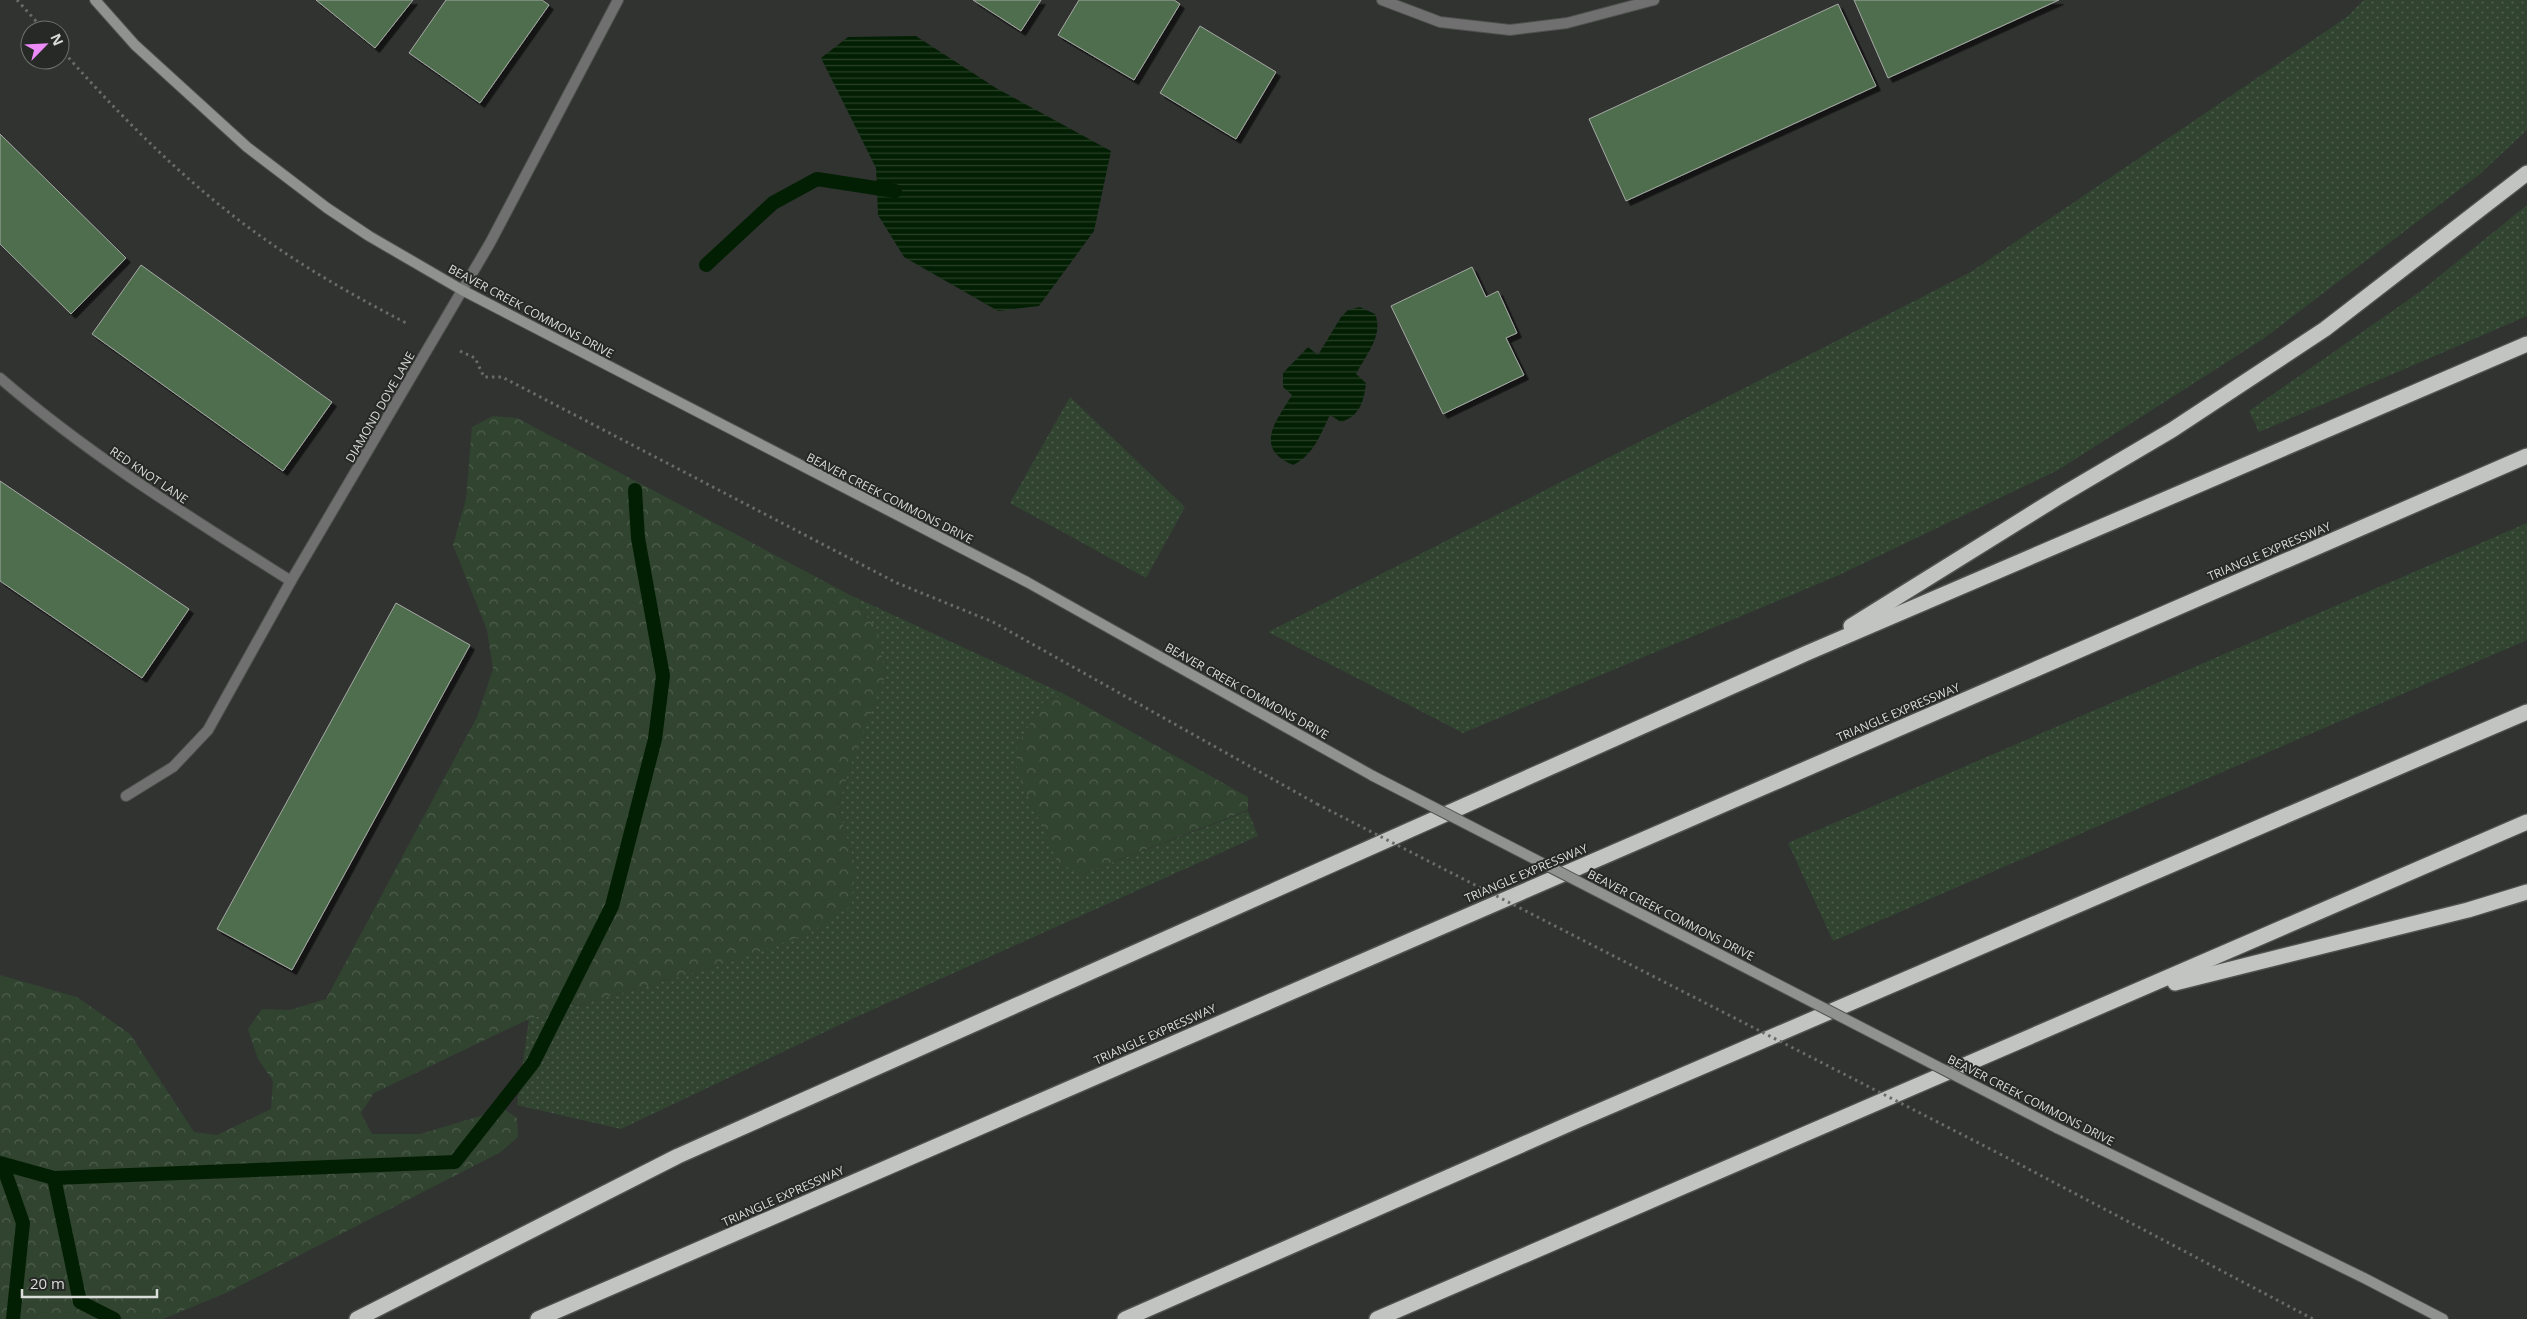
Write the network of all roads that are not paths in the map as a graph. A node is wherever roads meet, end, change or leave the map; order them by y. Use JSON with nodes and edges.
{"nodes":[{"id":1,"x":95,"y":0,"type":"edge"},
{"id":2,"x":618,"y":0,"type":"edge"},
{"id":3,"x":1382,"y":0,"type":"edge"},
{"id":4,"x":1654,"y":0,"type":"edge"},
{"id":5,"x":2527,"y":173,"type":"edge"},
{"id":6,"x":462,"y":290,"type":"junction"},
{"id":7,"x":2527,"y":344,"type":"edge"},
{"id":8,"x":0,"y":378,"type":"edge"},
{"id":9,"x":2527,"y":456,"type":"edge"},
{"id":10,"x":292,"y":581,"type":"junction"},
{"id":11,"x":1807,"y":653,"type":"junction"},
{"id":12,"x":2527,"y":712,"type":"edge"},
{"id":13,"x":126,"y":796,"type":"dead end"},
{"id":14,"x":2527,"y":822,"type":"edge"},
{"id":15,"x":2527,"y":892,"type":"edge"},
{"id":16,"x":2132,"y":994,"type":"junction"},
{"id":17,"x":357,"y":1319,"type":"edge"},
{"id":18,"x":538,"y":1319,"type":"edge"},
{"id":19,"x":1125,"y":1319,"type":"edge"},
{"id":20,"x":1377,"y":1319,"type":"edge"},
{"id":21,"x":2443,"y":1319,"type":"edge"}],
"edges":[{"from":1,"to":6,"type":"street","name":"BEAVER CREEK COMMONS DRIVE"},
{"from":2,"to":6,"type":"street","name":"DIAMOND DOVE LANE"},
{"from":3,"to":4,"type":"street"},
{"from":5,"to":11,"type":"highway"},
{"from":6,"to":10,"type":"street","name":"DIAMOND DOVE LANE"},
{"from":6,"to":21,"type":"street","name":"BEAVER CREEK COMMONS DRIVE","bridge":true},
{"from":7,"to":11,"type":"highway"},
{"from":8,"to":10,"type":"street","name":"RED KNOT LANE"},
{"from":9,"to":18,"type":"highway","name":"TRIANGLE EXPRESSWAY"},
{"from":10,"to":13,"type":"street","name":"DIAMOND DOVE LANE"},
{"from":11,"to":17,"type":"highway"},
{"from":12,"to":19,"type":"highway"},
{"from":14,"to":16,"type":"highway"},
{"from":15,"to":16,"type":"highway"},
{"from":16,"to":20,"type":"highway"}]}
